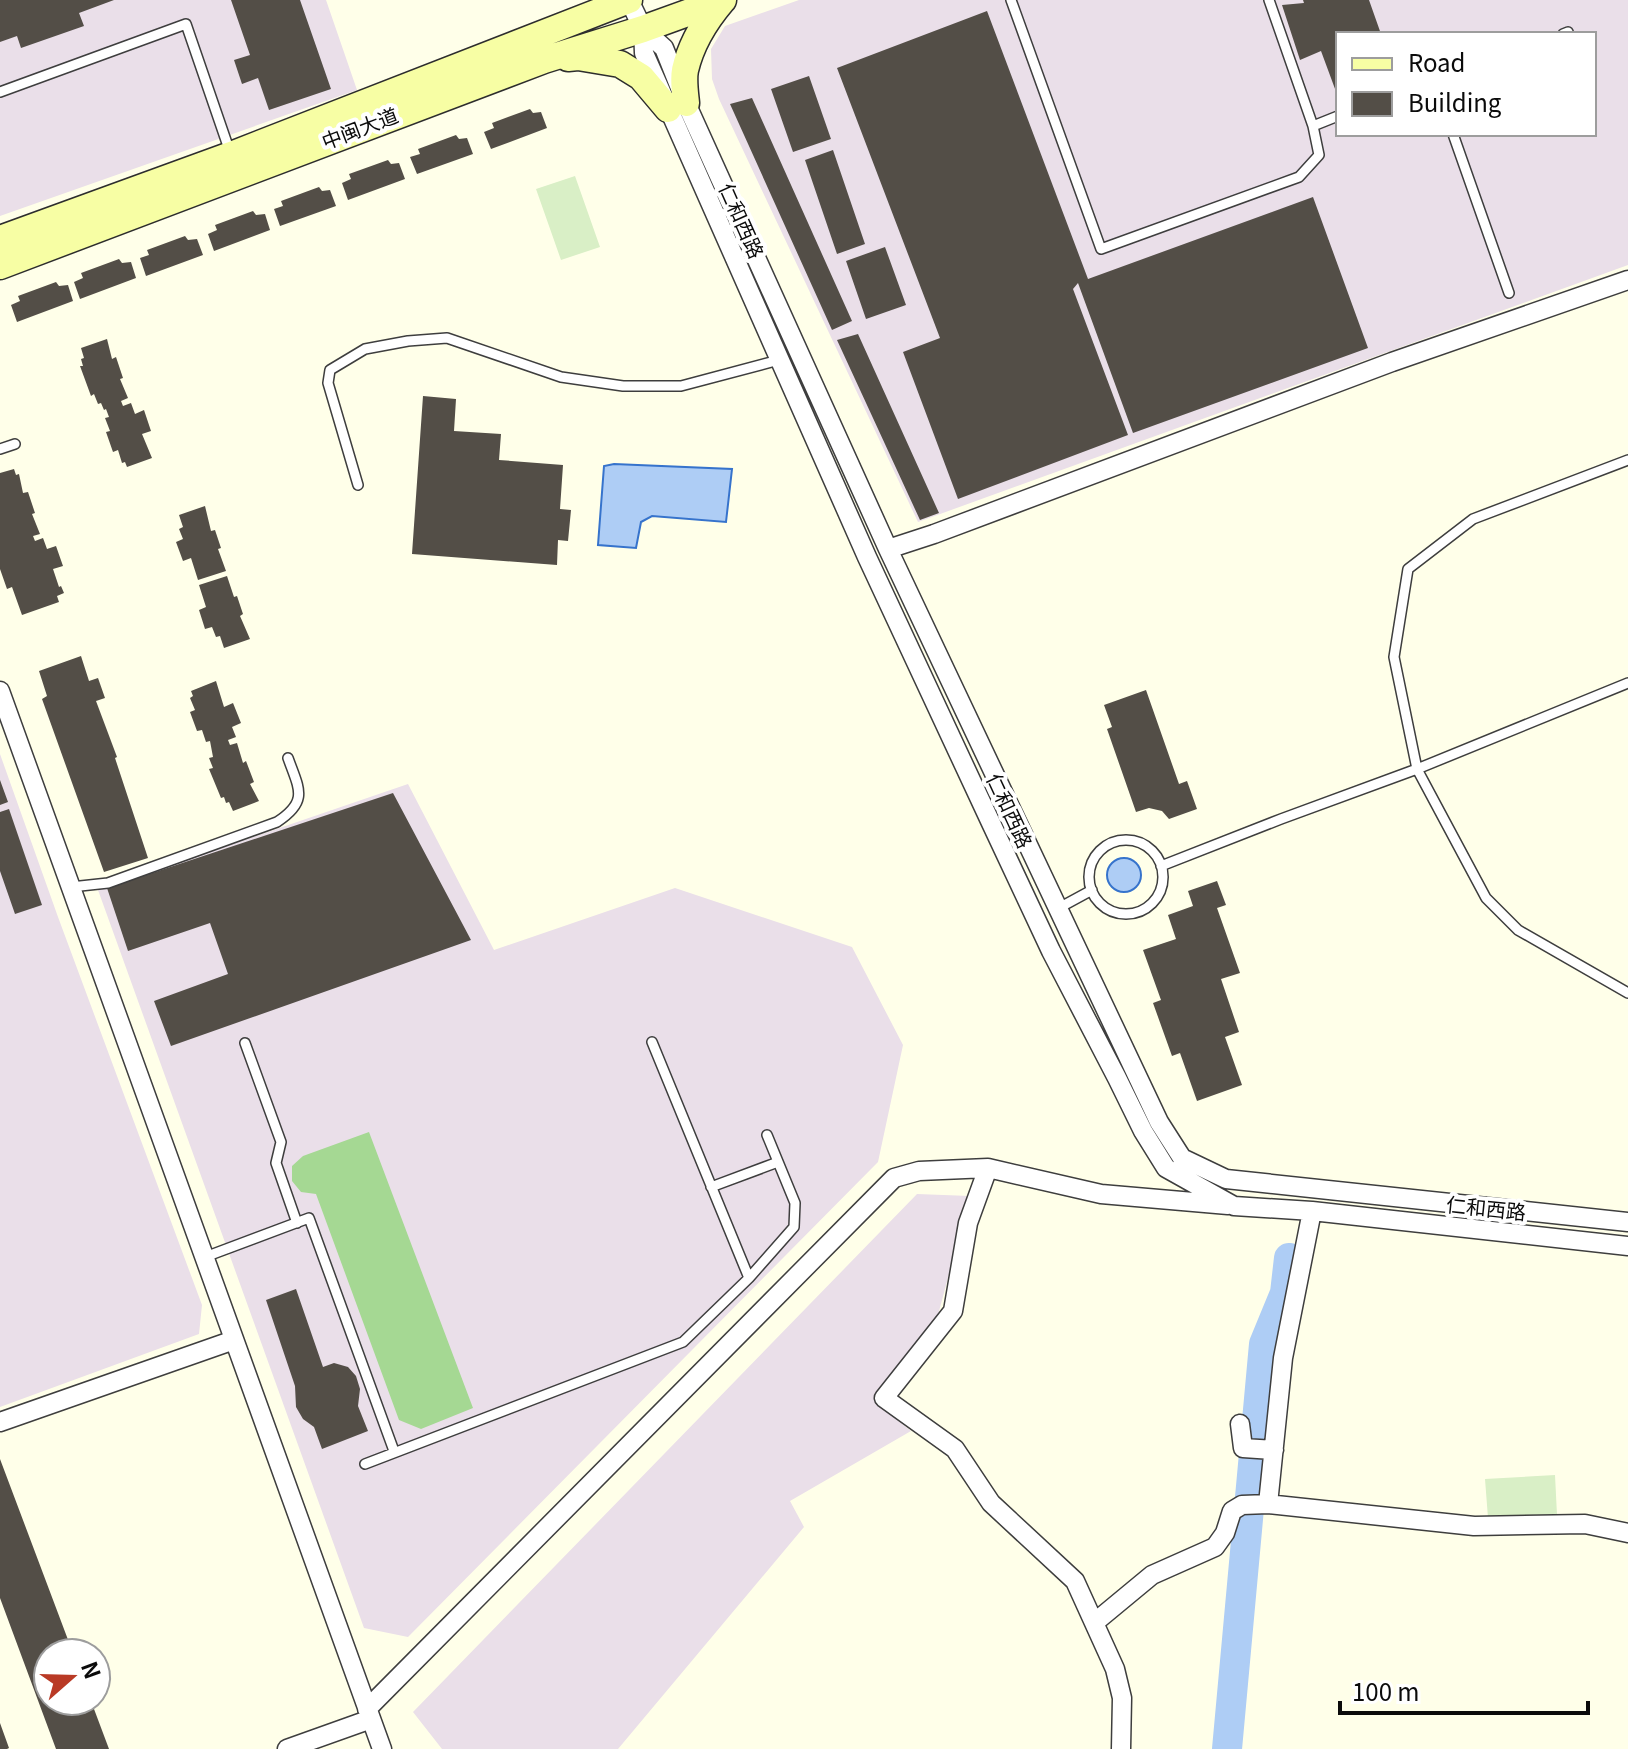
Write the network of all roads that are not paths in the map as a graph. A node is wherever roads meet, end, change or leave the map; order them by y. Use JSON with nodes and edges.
{"nodes":[{"id":1,"x":629,"y":0,"type":"edge"},
{"id":2,"x":723,"y":0,"type":"edge"},
{"id":3,"x":1011,"y":0,"type":"edge"},
{"id":4,"x":1269,"y":0,"type":"edge"},
{"id":5,"x":643,"y":29,"type":"junction"},
{"id":6,"x":544,"y":60,"type":"junction"},
{"id":7,"x":0,"y":92,"type":"edge"},
{"id":8,"x":677,"y":106,"type":"junction"},
{"id":9,"x":1336,"y":117,"type":"edge"},
{"id":10,"x":1313,"y":126,"type":"junction"},
{"id":11,"x":1454,"y":136,"type":"edge"},
{"id":12,"x":231,"y":155,"type":"junction"},
{"id":13,"x":0,"y":239,"type":"edge"},
{"id":14,"x":0,"y":266,"type":"edge"},
{"id":15,"x":1628,"y":280,"type":"edge"},
{"id":16,"x":1509,"y":293,"type":"dead end"},
{"id":17,"x":779,"y":360,"type":"junction"},
{"id":18,"x":15,"y":444,"type":"dead end"},
{"id":19,"x":0,"y":449,"type":"edge"},
{"id":20,"x":1628,"y":460,"type":"edge"},
{"id":21,"x":358,"y":485,"type":"dead end"},
{"id":22,"x":888,"y":549,"type":"junction"},
{"id":23,"x":1628,"y":683,"type":"edge"},
{"id":24,"x":0,"y":691,"type":"edge"},
{"id":25,"x":288,"y":758,"type":"dead end"},
{"id":26,"x":1417,"y":769,"type":"junction"},
{"id":27,"x":1161,"y":866,"type":"junction"},
{"id":28,"x":71,"y":887,"type":"junction"},
{"id":29,"x":1092,"y":890,"type":"junction"},
{"id":30,"x":1057,"y":909,"type":"junction"},
{"id":31,"x":1072,"y":938,"type":"junction"},
{"id":32,"x":1051,"y":951,"type":"junction"},
{"id":33,"x":1628,"y":993,"type":"edge"},
{"id":34,"x":652,"y":1042,"type":"dead end"},
{"id":35,"x":245,"y":1043,"type":"dead end"},
{"id":36,"x":767,"y":1135,"type":"dead end"},
{"id":37,"x":778,"y":1162,"type":"junction"},
{"id":38,"x":988,"y":1168,"type":"junction"},
{"id":39,"x":711,"y":1187,"type":"junction"},
{"id":40,"x":1234,"y":1206,"type":"junction"},
{"id":41,"x":1312,"y":1211,"type":"junction"},
{"id":42,"x":1628,"y":1222,"type":"edge"},
{"id":43,"x":297,"y":1223,"type":"junction"},
{"id":44,"x":1628,"y":1246,"type":"edge"},
{"id":45,"x":205,"y":1257,"type":"junction"},
{"id":46,"x":749,"y":1278,"type":"junction"},
{"id":47,"x":234,"y":1340,"type":"junction"},
{"id":48,"x":0,"y":1422,"type":"edge"},
{"id":49,"x":1240,"y":1424,"type":"dead end"},
{"id":50,"x":1271,"y":1450,"type":"junction"},
{"id":51,"x":394,"y":1451,"type":"junction"},
{"id":52,"x":365,"y":1464,"type":"dead end"},
{"id":53,"x":1257,"y":1504,"type":"junction"},
{"id":54,"x":1628,"y":1533,"type":"edge"},
{"id":55,"x":1094,"y":1623,"type":"junction"},
{"id":56,"x":369,"y":1714,"type":"junction"},
{"id":57,"x":287,"y":1749,"type":"edge"},
{"id":58,"x":382,"y":1749,"type":"edge"},
{"id":59,"x":1121,"y":1749,"type":"edge"}],
"edges":[{"from":1,"to":5,"type":"street","name":"仁和西路"},
{"from":1,"to":12,"type":"main road","name":"中闽大道"},
{"from":2,"to":5,"type":"main road","name":"中闽大道"},
{"from":2,"to":8,"type":"main road"},
{"from":3,"to":10,"type":"lane"},
{"from":4,"to":10,"type":"lane"},
{"from":5,"to":6,"type":"main road","name":"中闽大道"},
{"from":5,"to":8,"type":"street","name":"仁和西路"},
{"from":6,"to":8,"type":"main road"},
{"from":6,"to":14,"type":"main road","name":"中闽大道"},
{"from":7,"to":12,"type":"lane"},
{"from":8,"to":17,"type":"street","name":"仁和西路"},
{"from":8,"to":22,"type":"street","name":"仁和西路"},
{"from":9,"to":10,"type":"lane"},
{"from":11,"to":16,"type":"lane"},
{"from":12,"to":13,"type":"main road","name":"中闽大道"},
{"from":15,"to":22,"type":"street"},
{"from":17,"to":21,"type":"lane"},
{"from":17,"to":32,"type":"street","name":"仁和西路"},
{"from":18,"to":19,"type":"lane"},
{"from":20,"to":26,"type":"lane"},
{"from":22,"to":30,"type":"street","name":"仁和西路"},
{"from":23,"to":26,"type":"lane"},
{"from":24,"to":28,"type":"street"},
{"from":25,"to":28,"type":"lane"},
{"from":26,"to":27,"type":"lane"},
{"from":26,"to":33,"type":"lane"},
{"from":27,"to":29,"type":"lane"},
{"from":27,"to":29,"type":"lane"},
{"from":28,"to":45,"type":"street"},
{"from":29,"to":30,"type":"lane"},
{"from":30,"to":31,"type":"street","name":"仁和西路"},
{"from":31,"to":32,"type":"street"},
{"from":31,"to":42,"type":"street","name":"仁和西路"},
{"from":32,"to":40,"type":"street","name":"仁和西路"},
{"from":34,"to":39,"type":"lane"},
{"from":35,"to":43,"type":"lane"},
{"from":36,"to":37,"type":"lane"},
{"from":37,"to":39,"type":"lane"},
{"from":37,"to":46,"type":"lane"},
{"from":38,"to":40,"type":"street"},
{"from":38,"to":55,"type":"street"},
{"from":38,"to":56,"type":"street"},
{"from":39,"to":46,"type":"lane"},
{"from":40,"to":41,"type":"street","name":"仁和西路"},
{"from":41,"to":44,"type":"street","name":"仁和西路"},
{"from":41,"to":50,"type":"street"},
{"from":43,"to":45,"type":"lane"},
{"from":43,"to":51,"type":"lane"},
{"from":45,"to":47,"type":"street"},
{"from":46,"to":51,"type":"lane"},
{"from":47,"to":48,"type":"street"},
{"from":47,"to":56,"type":"street"},
{"from":49,"to":50,"type":"street"},
{"from":50,"to":53,"type":"street"},
{"from":51,"to":52,"type":"lane"},
{"from":53,"to":54,"type":"street"},
{"from":53,"to":55,"type":"street"},
{"from":55,"to":59,"type":"street"},
{"from":56,"to":57,"type":"street"},
{"from":56,"to":58,"type":"street"}]}
